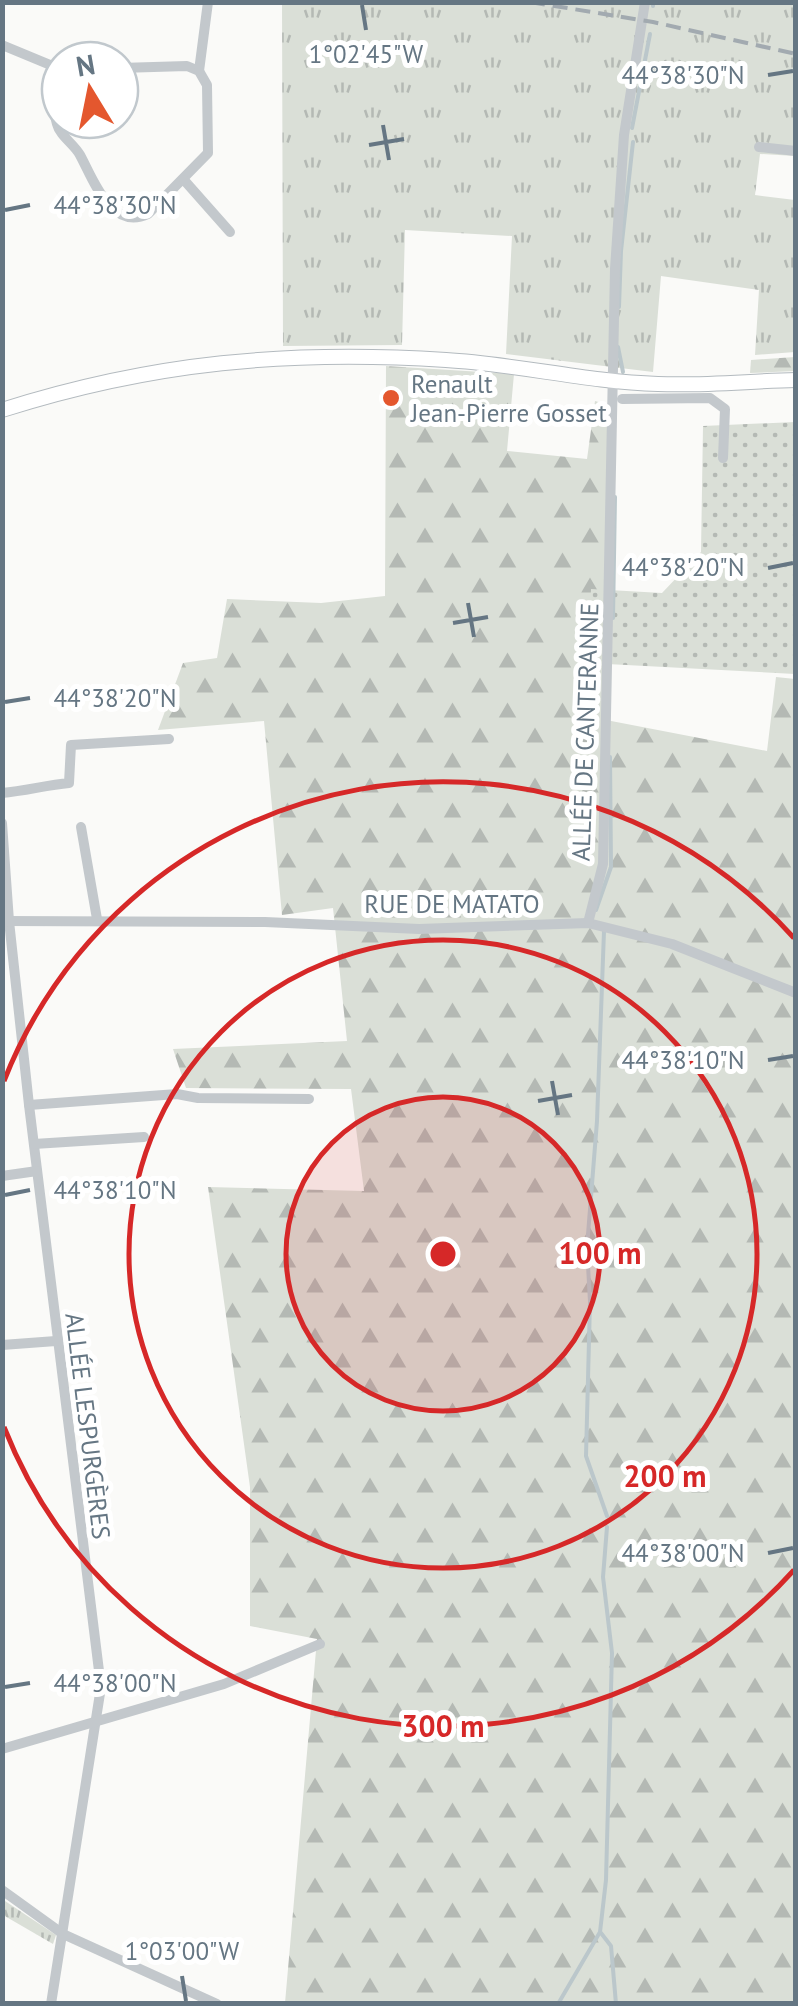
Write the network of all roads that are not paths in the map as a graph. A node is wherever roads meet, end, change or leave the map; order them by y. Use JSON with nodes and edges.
{"nodes":[{"id":1,"x":208,"y":2,"type":"edge"},
{"id":2,"x":644,"y":2,"type":"edge"},
{"id":3,"x":2,"y":45,"type":"edge"},
{"id":4,"x":40,"y":62,"type":"edge"},
{"id":5,"x":140,"y":67,"type":"edge"},
{"id":6,"x":199,"y":71,"type":"junction"},
{"id":7,"x":67,"y":140,"type":"edge"},
{"id":8,"x":759,"y":147,"type":"dead end"},
{"id":9,"x":796,"y":151,"type":"edge"},
{"id":10,"x":184,"y":180,"type":"junction"},
{"id":11,"x":230,"y":232,"type":"dead end"},
{"id":12,"x":612,"y":380,"type":"junction"},
{"id":13,"x":796,"y":380,"type":"edge"},
{"id":14,"x":710,"y":391,"type":"junction"},
{"id":15,"x":622,"y":398,"type":"dead end"},
{"id":16,"x":2,"y":410,"type":"edge"},
{"id":17,"x":723,"y":458,"type":"dead end"},
{"id":18,"x":169,"y":739,"type":"dead end"},
{"id":19,"x":2,"y":793,"type":"edge"},
{"id":20,"x":2,"y":824,"type":"edge"},
{"id":21,"x":81,"y":828,"type":"dead end"},
{"id":22,"x":97,"y":919,"type":"junction"},
{"id":23,"x":6,"y":921,"type":"edge"},
{"id":24,"x":588,"y":923,"type":"junction"},
{"id":25,"x":796,"y":993,"type":"edge"},
{"id":26,"x":310,"y":1099,"type":"dead end"},
{"id":27,"x":29,"y":1105,"type":"junction"},
{"id":28,"x":144,"y":1137,"type":"dead end"},
{"id":29,"x":34,"y":1144,"type":"junction"},
{"id":30,"x":37,"y":1171,"type":"junction"},
{"id":31,"x":2,"y":1176,"type":"edge"},
{"id":32,"x":56,"y":1340,"type":"junction"},
{"id":33,"x":2,"y":1345,"type":"edge"},
{"id":34,"x":320,"y":1644,"type":"dead end"},
{"id":35,"x":96,"y":1721,"type":"junction"},
{"id":36,"x":2,"y":1749,"type":"edge"},
{"id":37,"x":2,"y":1890,"type":"edge"},
{"id":38,"x":63,"y":1934,"type":"junction"},
{"id":39,"x":51,"y":2004,"type":"edge"},
{"id":40,"x":217,"y":2004,"type":"edge"}],
"edges":[{"from":1,"to":6,"type":"street"},
{"from":2,"to":12,"type":"street","name":"ALLÉE DE CANTERANNE"},
{"from":3,"to":4,"type":"street"},
{"from":5,"to":6,"type":"street"},
{"from":6,"to":10,"type":"street"},
{"from":7,"to":10,"type":"street"},
{"from":8,"to":9,"type":"street"},
{"from":10,"to":11,"type":"street"},
{"from":12,"to":14,"type":"main road"},
{"from":12,"to":16,"type":"main road"},
{"from":12,"to":24,"type":"street","name":"ALLÉE DE CANTERANNE"},
{"from":13,"to":14,"type":"main road"},
{"from":14,"to":15,"type":"street"},
{"from":14,"to":17,"type":"street"},
{"from":18,"to":19,"type":"street"},
{"from":20,"to":23,"type":"street","name":"ALLÉE LESPURGÈRES"},
{"from":21,"to":22,"type":"street"},
{"from":22,"to":23,"type":"street","name":"RUE DE MATATO"},
{"from":22,"to":24,"type":"street","name":"RUE DE MATATO"},
{"from":23,"to":27,"type":"street","name":"ALLÉE LESPURGÈRES"},
{"from":24,"to":25,"type":"street","name":"RUE DE MATATO"},
{"from":26,"to":27,"type":"street"},
{"from":27,"to":29,"type":"street","name":"ALLÉE LESPURGÈRES"},
{"from":28,"to":29,"type":"street"},
{"from":29,"to":30,"type":"street","name":"ALLÉE LESPURGÈRES"},
{"from":30,"to":31,"type":"street"},
{"from":30,"to":32,"type":"street","name":"ALLÉE LESPURGÈRES"},
{"from":32,"to":33,"type":"street"},
{"from":32,"to":35,"type":"street","name":"ALLÉE LESPURGÈRES"},
{"from":34,"to":35,"type":"street"},
{"from":35,"to":36,"type":"street"},
{"from":35,"to":38,"type":"street","name":"ALLÉE LESPURGÈRES"},
{"from":37,"to":38,"type":"street"},
{"from":38,"to":39,"type":"street","name":"ALLÉE LESPURGÈRES"},
{"from":38,"to":40,"type":"street"}]}
